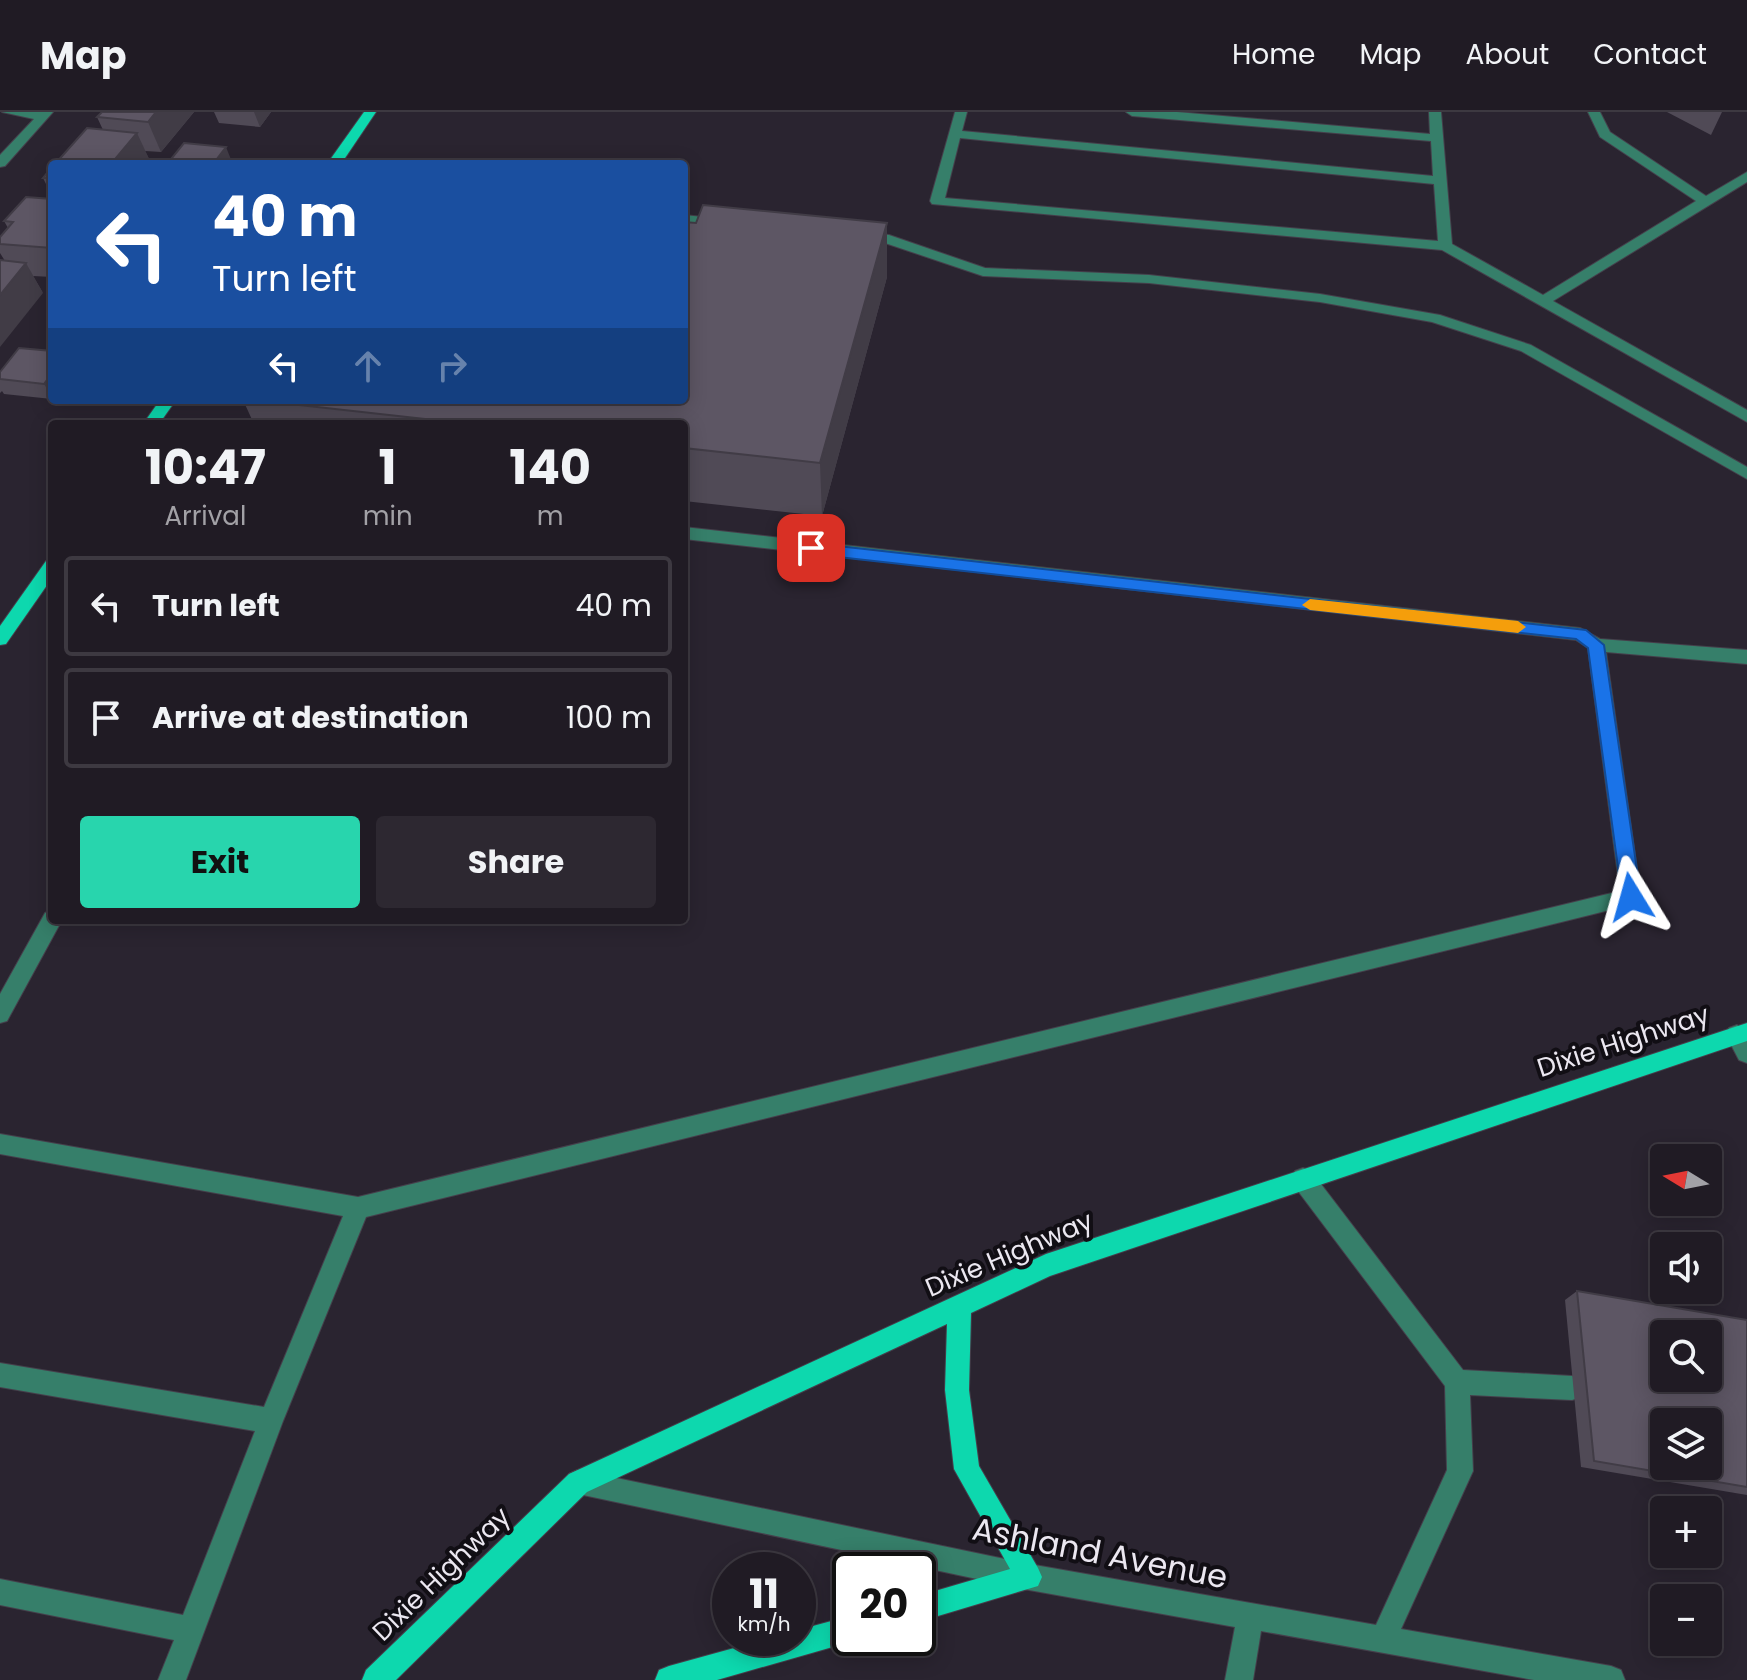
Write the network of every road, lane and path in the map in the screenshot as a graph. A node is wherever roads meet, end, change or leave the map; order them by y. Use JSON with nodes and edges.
{"nodes":[{"id":1,"x":8,"y":112,"type":"edge"},
{"id":2,"x":370,"y":112,"type":"edge"},
{"id":3,"x":961,"y":112,"type":"edge"},
{"id":4,"x":1132,"y":112,"type":"edge"},
{"id":5,"x":1435,"y":112,"type":"edge"},
{"id":6,"x":1594,"y":112,"type":"edge"},
{"id":7,"x":46,"y":114,"type":"edge"},
{"id":8,"x":955,"y":134,"type":"junction"},
{"id":9,"x":1437,"y":138,"type":"junction"},
{"id":10,"x":337,"y":160,"type":"edge"},
{"id":11,"x":0,"y":163,"type":"edge"},
{"id":12,"x":1747,"y":176,"type":"edge"},
{"id":13,"x":1440,"y":181,"type":"junction"},
{"id":14,"x":1706,"y":202,"type":"junction"},
{"id":15,"x":688,"y":219,"type":"edge"},
{"id":16,"x":745,"y":225,"type":"edge"},
{"id":17,"x":853,"y":235,"type":"edge"},
{"id":18,"x":1445,"y":246,"type":"junction"},
{"id":19,"x":1542,"y":302,"type":"junction"},
{"id":20,"x":1747,"y":417,"type":"edge"},
{"id":21,"x":1747,"y":474,"type":"edge"},
{"id":22,"x":688,"y":533,"type":"edge"},
{"id":23,"x":48,"y":571,"type":"edge"},
{"id":24,"x":0,"y":639,"type":"edge"},
{"id":25,"x":1596,"y":645,"type":"junction"},
{"id":26,"x":1747,"y":657,"type":"edge"},
{"id":27,"x":49,"y":924,"type":"edge"},
{"id":28,"x":0,"y":1014,"type":"edge"},
{"id":29,"x":1744,"y":1040,"type":"edge"},
{"id":30,"x":0,"y":1144,"type":"edge"},
{"id":31,"x":1303,"y":1179,"type":"junction"},
{"id":32,"x":358,"y":1208,"type":"junction"},
{"id":33,"x":959,"y":1307,"type":"junction"},
{"id":34,"x":0,"y":1375,"type":"edge"},
{"id":35,"x":1457,"y":1382,"type":"junction"},
{"id":36,"x":1572,"y":1388,"type":"dead end"},
{"id":37,"x":271,"y":1421,"type":"junction"},
{"id":38,"x":578,"y":1483,"type":"junction"},
{"id":39,"x":1029,"y":1577,"type":"junction"},
{"id":40,"x":0,"y":1592,"type":"edge"},
{"id":41,"x":936,"y":1604,"type":"edge"},
{"id":42,"x":1250,"y":1616,"type":"junction"},
{"id":43,"x":191,"y":1630,"type":"junction"},
{"id":44,"x":832,"y":1634,"type":"edge"},
{"id":45,"x":1383,"y":1639,"type":"junction"},
{"id":46,"x":172,"y":1680,"type":"edge"},
{"id":47,"x":376,"y":1680,"type":"edge"},
{"id":48,"x":669,"y":1680,"type":"edge"},
{"id":49,"x":1239,"y":1680,"type":"edge"},
{"id":50,"x":1611,"y":1680,"type":"edge"}],
"edges":[{"from":1,"to":7,"type":"street"},
{"from":2,"to":10,"type":"main road"},
{"from":3,"to":8,"type":"street"},
{"from":4,"to":9,"type":"street"},
{"from":5,"to":9,"type":"street"},
{"from":6,"to":14,"type":"street"},
{"from":7,"to":11,"type":"street"},
{"from":8,"to":13,"type":"street"},
{"from":8,"to":18,"type":"street"},
{"from":9,"to":13,"type":"street"},
{"from":12,"to":14,"type":"street"},
{"from":13,"to":18,"type":"street"},
{"from":14,"to":19,"type":"street"},
{"from":15,"to":16,"type":"street"},
{"from":17,"to":21,"type":"street"},
{"from":18,"to":19,"type":"street"},
{"from":19,"to":20,"type":"street"},
{"from":22,"to":25,"type":"street"},
{"from":23,"to":24,"type":"main road"},
{"from":25,"to":26,"type":"street"},
{"from":25,"to":32,"type":"street"},
{"from":27,"to":28,"type":"street"},
{"from":29,"to":31,"type":"main road","name":"Dixie Highway"},
{"from":30,"to":32,"type":"street"},
{"from":31,"to":33,"type":"main road","name":"Dixie Highway"},
{"from":31,"to":35,"type":"street"},
{"from":32,"to":37,"type":"street"},
{"from":33,"to":38,"type":"main road","name":"Dixie Highway"},
{"from":33,"to":39,"type":"main road"},
{"from":34,"to":37,"type":"street"},
{"from":35,"to":36,"type":"street"},
{"from":35,"to":45,"type":"street"},
{"from":37,"to":43,"type":"street"},
{"from":38,"to":39,"type":"street","name":"Ashland Avenue"},
{"from":38,"to":47,"type":"main road","name":"Dixie Highway"},
{"from":39,"to":41,"type":"main road"},
{"from":39,"to":42,"type":"street","name":"Ashland Avenue"},
{"from":40,"to":43,"type":"street"},
{"from":42,"to":45,"type":"street","name":"Ashland Avenue"},
{"from":42,"to":49,"type":"street"},
{"from":43,"to":46,"type":"street"},
{"from":44,"to":48,"type":"main road"},
{"from":45,"to":50,"type":"street","name":"Ashland Avenue"}]}
